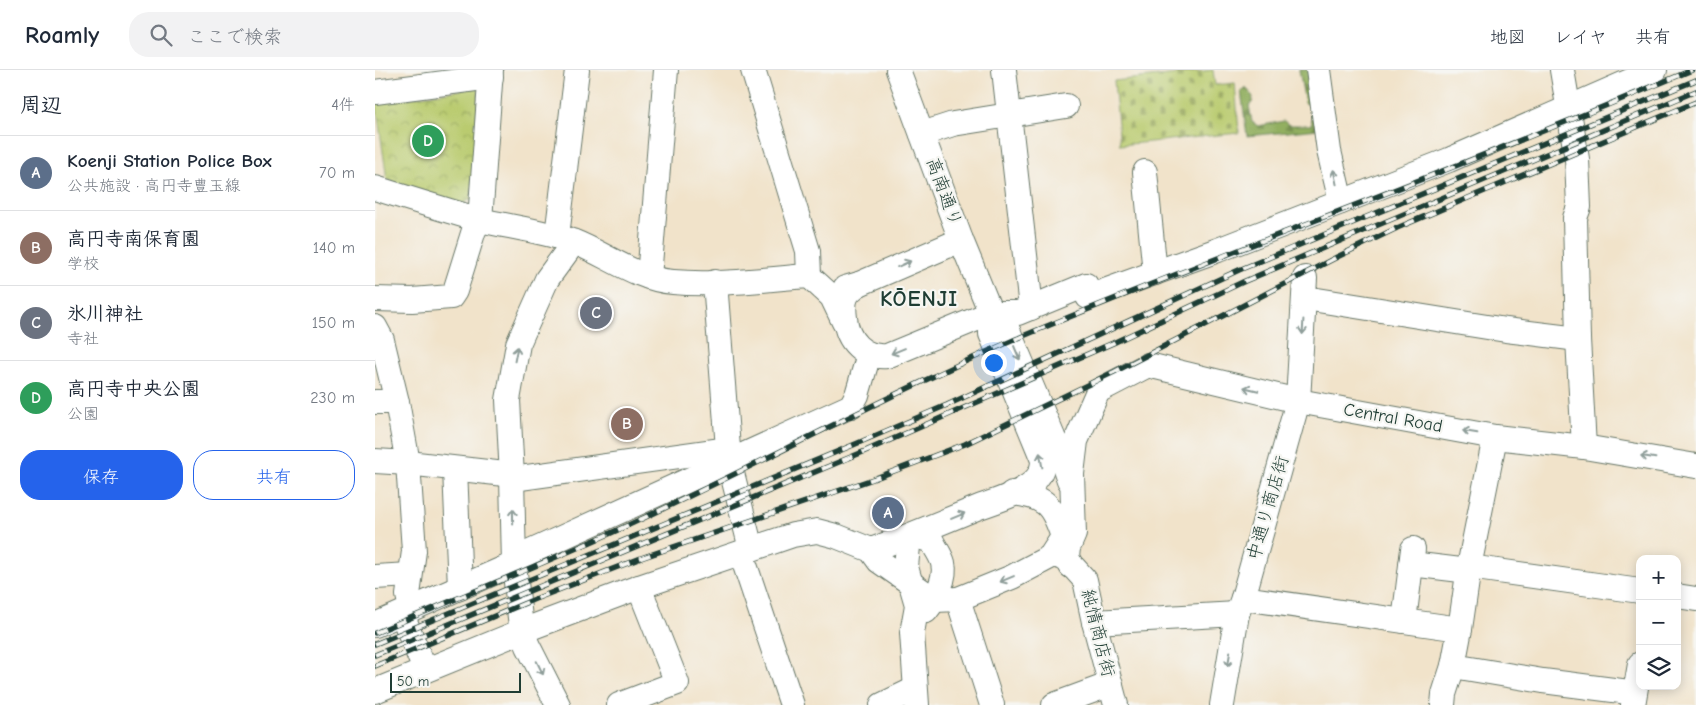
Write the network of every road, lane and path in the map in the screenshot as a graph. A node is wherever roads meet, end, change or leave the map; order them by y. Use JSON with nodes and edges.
{"nodes":[{"id":1,"x":577,"y":70,"type":"edge"},
{"id":2,"x":667,"y":70,"type":"edge"},
{"id":3,"x":753,"y":70,"type":"edge"},
{"id":4,"x":898,"y":70,"type":"edge"},
{"id":5,"x":1004,"y":70,"type":"edge"},
{"id":6,"x":1317,"y":70,"type":"edge"},
{"id":7,"x":1562,"y":70,"type":"edge"},
{"id":8,"x":1655,"y":70,"type":"edge"},
{"id":9,"x":491,"y":73,"type":"edge"},
{"id":10,"x":375,"y":92,"type":"edge"},
{"id":11,"x":1066,"y":106,"type":"dead end"},
{"id":12,"x":1568,"y":108,"type":"junction"},
{"id":13,"x":1009,"y":115,"type":"junction"},
{"id":14,"x":922,"y":134,"type":"junction"},
{"id":15,"x":1145,"y":172,"type":"dead end"},
{"id":16,"x":375,"y":188,"type":"edge"},
{"id":17,"x":1341,"y":202,"type":"junction"},
{"id":18,"x":480,"y":220,"type":"junction"},
{"id":19,"x":566,"y":239,"type":"junction"},
{"id":20,"x":961,"y":240,"type":"junction"},
{"id":21,"x":1155,"y":273,"type":"junction"},
{"id":22,"x":649,"y":277,"type":"junction"},
{"id":23,"x":814,"y":281,"type":"junction"},
{"id":24,"x":715,"y":282,"type":"junction"},
{"id":25,"x":859,"y":284,"type":"junction"},
{"id":26,"x":375,"y":300,"type":"edge"},
{"id":27,"x":1031,"y":308,"type":"junction"},
{"id":28,"x":991,"y":313,"type":"junction"},
{"id":29,"x":846,"y":326,"type":"junction"},
{"id":30,"x":375,"y":327,"type":"edge"},
{"id":31,"x":1578,"y":339,"type":"junction"},
{"id":32,"x":869,"y":354,"type":"junction"},
{"id":33,"x":1299,"y":401,"type":"junction"},
{"id":34,"x":386,"y":402,"type":"edge"},
{"id":35,"x":1495,"y":437,"type":"junction"},
{"id":36,"x":1584,"y":447,"type":"junction"},
{"id":37,"x":729,"y":455,"type":"junction"},
{"id":38,"x":375,"y":462,"type":"edge"},
{"id":39,"x":408,"y":463,"type":"junction"},
{"id":40,"x":1696,"y":466,"type":"edge"},
{"id":41,"x":455,"y":469,"type":"junction"},
{"id":42,"x":512,"y":477,"type":"junction"},
{"id":43,"x":1012,"y":493,"type":"junction"},
{"id":44,"x":1073,"y":499,"type":"junction"},
{"id":45,"x":913,"y":535,"type":"junction"},
{"id":46,"x":871,"y":550,"type":"junction"},
{"id":47,"x":746,"y":551,"type":"junction"},
{"id":48,"x":1061,"y":553,"type":"junction"},
{"id":49,"x":514,"y":564,"type":"junction"},
{"id":50,"x":1469,"y":569,"type":"junction"},
{"id":51,"x":410,"y":576,"type":"junction"},
{"id":52,"x":375,"y":577,"type":"edge"},
{"id":53,"x":910,"y":584,"type":"junction"},
{"id":54,"x":639,"y":587,"type":"junction"},
{"id":55,"x":460,"y":588,"type":"junction"},
{"id":56,"x":1636,"y":590,"type":"edge"},
{"id":57,"x":1681,"y":597,"type":"edge"},
{"id":58,"x":959,"y":599,"type":"junction"},
{"id":59,"x":1696,"y":599,"type":"edge"},
{"id":60,"x":935,"y":600,"type":"junction"},
{"id":61,"x":1240,"y":606,"type":"junction"},
{"id":62,"x":406,"y":611,"type":"junction"},
{"id":63,"x":1404,"y":621,"type":"junction"},
{"id":64,"x":1094,"y":622,"type":"junction"},
{"id":65,"x":375,"y":625,"type":"edge"},
{"id":66,"x":912,"y":628,"type":"junction"},
{"id":67,"x":1460,"y":629,"type":"junction"},
{"id":68,"x":522,"y":631,"type":"junction"},
{"id":69,"x":1453,"y":666,"type":"junction"},
{"id":70,"x":425,"y":670,"type":"junction"},
{"id":71,"x":1636,"y":685,"type":"edge"},
{"id":72,"x":375,"y":691,"type":"edge"},
{"id":73,"x":1113,"y":694,"type":"edge"},
{"id":74,"x":916,"y":697,"type":"edge"},
{"id":75,"x":1633,"y":700,"type":"edge"},
{"id":76,"x":558,"y":705,"type":"edge"},
{"id":77,"x":619,"y":705,"type":"edge"},
{"id":78,"x":792,"y":705,"type":"edge"},
{"id":79,"x":881,"y":705,"type":"edge"},
{"id":80,"x":992,"y":705,"type":"edge"},
{"id":81,"x":1054,"y":705,"type":"edge"},
{"id":82,"x":1222,"y":705,"type":"edge"},
{"id":83,"x":1443,"y":705,"type":"edge"}],
"edges":[{"from":1,"to":19,"type":"street"},
{"from":2,"to":22,"type":"street"},
{"from":3,"to":23,"type":"street"},
{"from":4,"to":14,"type":"street","name":"高南通り"},
{"from":5,"to":13,"type":"street"},
{"from":17,"to":6,"type":"street","one_way":true},
{"from":7,"to":12,"type":"street"},
{"from":8,"to":12,"type":"street"},
{"from":9,"to":10,"type":"street"},
{"from":9,"to":18,"type":"street"},
{"from":11,"to":13,"type":"street"},
{"from":12,"to":17,"type":"street"},
{"from":12,"to":31,"type":"street"},
{"from":13,"to":14,"type":"street"},
{"from":13,"to":27,"type":"street"},
{"from":14,"to":20,"type":"street","name":"高南通り"},
{"from":15,"to":21,"type":"street"},
{"from":16,"to":18,"type":"street"},
{"from":17,"to":21,"type":"street"},
{"from":18,"to":19,"type":"street"},
{"from":18,"to":26,"type":"street"},
{"from":19,"to":22,"type":"street"},
{"from":42,"to":19,"type":"street","one_way":true},
{"from":25,"to":20,"type":"street","one_way":true},
{"from":20,"to":28,"type":"street","name":"高南通り"},
{"from":21,"to":27,"type":"street"},
{"from":22,"to":24,"type":"street"},
{"from":23,"to":24,"type":"street"},
{"from":23,"to":25,"type":"street"},
{"from":23,"to":29,"type":"street"},
{"from":24,"to":37,"type":"street"},
{"from":25,"to":29,"type":"street"},
{"from":27,"to":28,"type":"street"},
{"from":28,"to":32,"type":"street","one_way":true},
{"from":43,"to":28,"type":"street","name":"高南通り","one_way":true},
{"from":28,"to":44,"type":"street","name":"高南通り","one_way":true},
{"from":29,"to":32,"type":"street"},
{"from":30,"to":34,"type":"street"},
{"from":31,"to":33,"type":"street","name":"中通り商店街","one_way":true},
{"from":31,"to":36,"type":"street"},
{"from":32,"to":37,"type":"street"},
{"from":35,"to":33,"type":"street","name":"Central Road","one_way":true},
{"from":33,"to":44,"type":"street","name":"Central Road","one_way":true},
{"from":33,"to":61,"type":"street","name":"中通り商店街"},
{"from":34,"to":39,"type":"street"},
{"from":35,"to":36,"type":"street","name":"Central Road"},
{"from":35,"to":50,"type":"street"},
{"from":40,"to":36,"type":"street","name":"Central Road","one_way":true},
{"from":37,"to":42,"type":"street"},
{"from":37,"to":47,"type":"street"},
{"from":37,"to":49,"type":"street"},
{"from":38,"to":39,"type":"street"},
{"from":39,"to":41,"type":"street"},
{"from":39,"to":51,"type":"street"},
{"from":41,"to":42,"type":"street"},
{"from":41,"to":55,"type":"street"},
{"from":49,"to":42,"type":"street","one_way":true},
{"from":45,"to":43,"type":"street","name":"高南通り","one_way":true},
{"from":43,"to":48,"type":"street","name":"純情商店街"},
{"from":44,"to":48,"type":"street"},
{"from":45,"to":46,"type":"street","name":"高南通り"},
{"from":45,"to":53,"type":"street"},
{"from":45,"to":60,"type":"street"},
{"from":46,"to":47,"type":"street"},
{"from":46,"to":53,"type":"street"},
{"from":47,"to":54,"type":"street"},
{"from":47,"to":78,"type":"street"},
{"from":48,"to":58,"type":"street","one_way":true},
{"from":48,"to":64,"type":"street","name":"純情商店街"},
{"from":49,"to":55,"type":"street"},
{"from":49,"to":68,"type":"street"},
{"from":50,"to":56,"type":"street"},
{"from":50,"to":63,"type":"street"},
{"from":50,"to":67,"type":"street"},
{"from":51,"to":52,"type":"street"},
{"from":51,"to":62,"type":"street"},
{"from":53,"to":60,"type":"street"},
{"from":53,"to":66,"type":"street"},
{"from":54,"to":68,"type":"street"},
{"from":54,"to":77,"type":"street"},
{"from":55,"to":62,"type":"street"},
{"from":57,"to":59,"type":"street"},
{"from":58,"to":60,"type":"street"},
{"from":58,"to":80,"type":"street"},
{"from":60,"to":66,"type":"street"},
{"from":61,"to":63,"type":"street"},
{"from":61,"to":64,"type":"street"},
{"from":61,"to":82,"type":"street","name":"中通り商店街","one_way":true},
{"from":62,"to":65,"type":"street"},
{"from":62,"to":70,"type":"street"},
{"from":63,"to":67,"type":"street"},
{"from":64,"to":73,"type":"street","name":"純情商店街"},
{"from":66,"to":74,"type":"street"},
{"from":67,"to":69,"type":"street"},
{"from":68,"to":70,"type":"street"},
{"from":68,"to":76,"type":"street","one_way":true},
{"from":69,"to":75,"type":"street"},
{"from":69,"to":83,"type":"street"},
{"from":70,"to":72,"type":"street"},
{"from":71,"to":75,"type":"street"},
{"from":73,"to":81,"type":"street"},
{"from":74,"to":79,"type":"street"}]}
